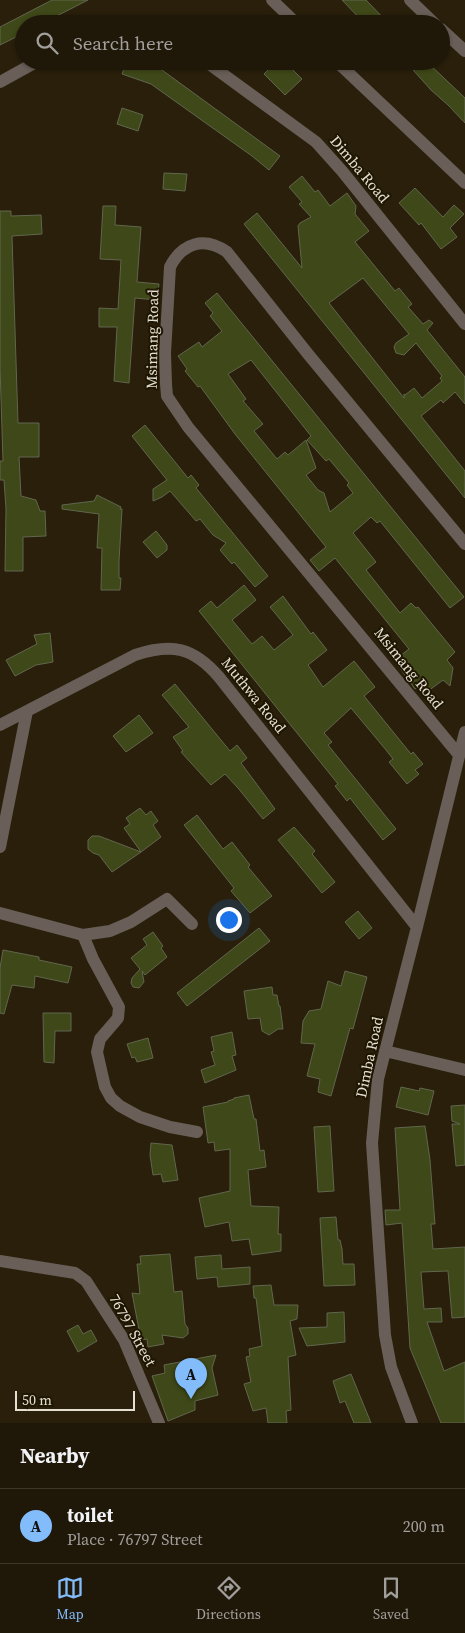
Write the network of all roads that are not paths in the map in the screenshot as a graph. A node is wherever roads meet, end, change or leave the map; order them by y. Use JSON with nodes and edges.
{"nodes":[{"id":1,"x":272,"y":0,"type":"edge"},
{"id":2,"x":410,"y":0,"type":"edge"},
{"id":3,"x":288,"y":15,"type":"edge"},
{"id":4,"x":426,"y":15,"type":"edge"},
{"id":5,"x":450,"y":37,"type":"edge"},
{"id":6,"x":465,"y":51,"type":"edge"},
{"id":7,"x":22,"y":70,"type":"edge"},
{"id":8,"x":217,"y":70,"type":"edge"},
{"id":9,"x":346,"y":70,"type":"edge"},
{"id":10,"x":0,"y":82,"type":"edge"},
{"id":11,"x":465,"y":183,"type":"edge"},
{"id":12,"x":465,"y":324,"type":"edge"},
{"id":13,"x":465,"y":544,"type":"edge"},
{"id":14,"x":27,"y":711,"type":"junction"},
{"id":15,"x":0,"y":725,"type":"edge"},
{"id":16,"x":465,"y":732,"type":"edge"},
{"id":17,"x":459,"y":755,"type":"junction"},
{"id":18,"x":0,"y":847,"type":"edge"},
{"id":19,"x":0,"y":913,"type":"edge"},
{"id":20,"x":192,"y":924,"type":"dead end"},
{"id":21,"x":417,"y":927,"type":"junction"},
{"id":22,"x":83,"y":935,"type":"junction"},
{"id":23,"x":385,"y":1051,"type":"junction"},
{"id":24,"x":465,"y":1070,"type":"edge"},
{"id":25,"x":197,"y":1132,"type":"dead end"},
{"id":26,"x":0,"y":1261,"type":"edge"},
{"id":27,"x":159,"y":1423,"type":"edge"},
{"id":28,"x":412,"y":1423,"type":"edge"}],
"edges":[{"from":1,"to":3,"type":"street"},
{"from":2,"to":4,"type":"street"},
{"from":5,"to":6,"type":"street"},
{"from":7,"to":10,"type":"street"},
{"from":8,"to":12,"type":"street","name":"Dimba Road"},
{"from":9,"to":11,"type":"street"},
{"from":13,"to":17,"type":"street","name":"Msimang Road"},
{"from":14,"to":15,"type":"street","name":"Muthwa Road"},
{"from":14,"to":18,"type":"street"},
{"from":14,"to":21,"type":"street","name":"Muthwa Road"},
{"from":16,"to":17,"type":"street","name":"Dimba Road"},
{"from":17,"to":21,"type":"street","name":"Dimba Road"},
{"from":19,"to":22,"type":"street"},
{"from":20,"to":22,"type":"street"},
{"from":21,"to":23,"type":"street","name":"Dimba Road"},
{"from":22,"to":25,"type":"street"},
{"from":23,"to":24,"type":"street"},
{"from":23,"to":28,"type":"street","name":"Dimba Road"},
{"from":26,"to":27,"type":"street","name":"76797 Street"}]}
